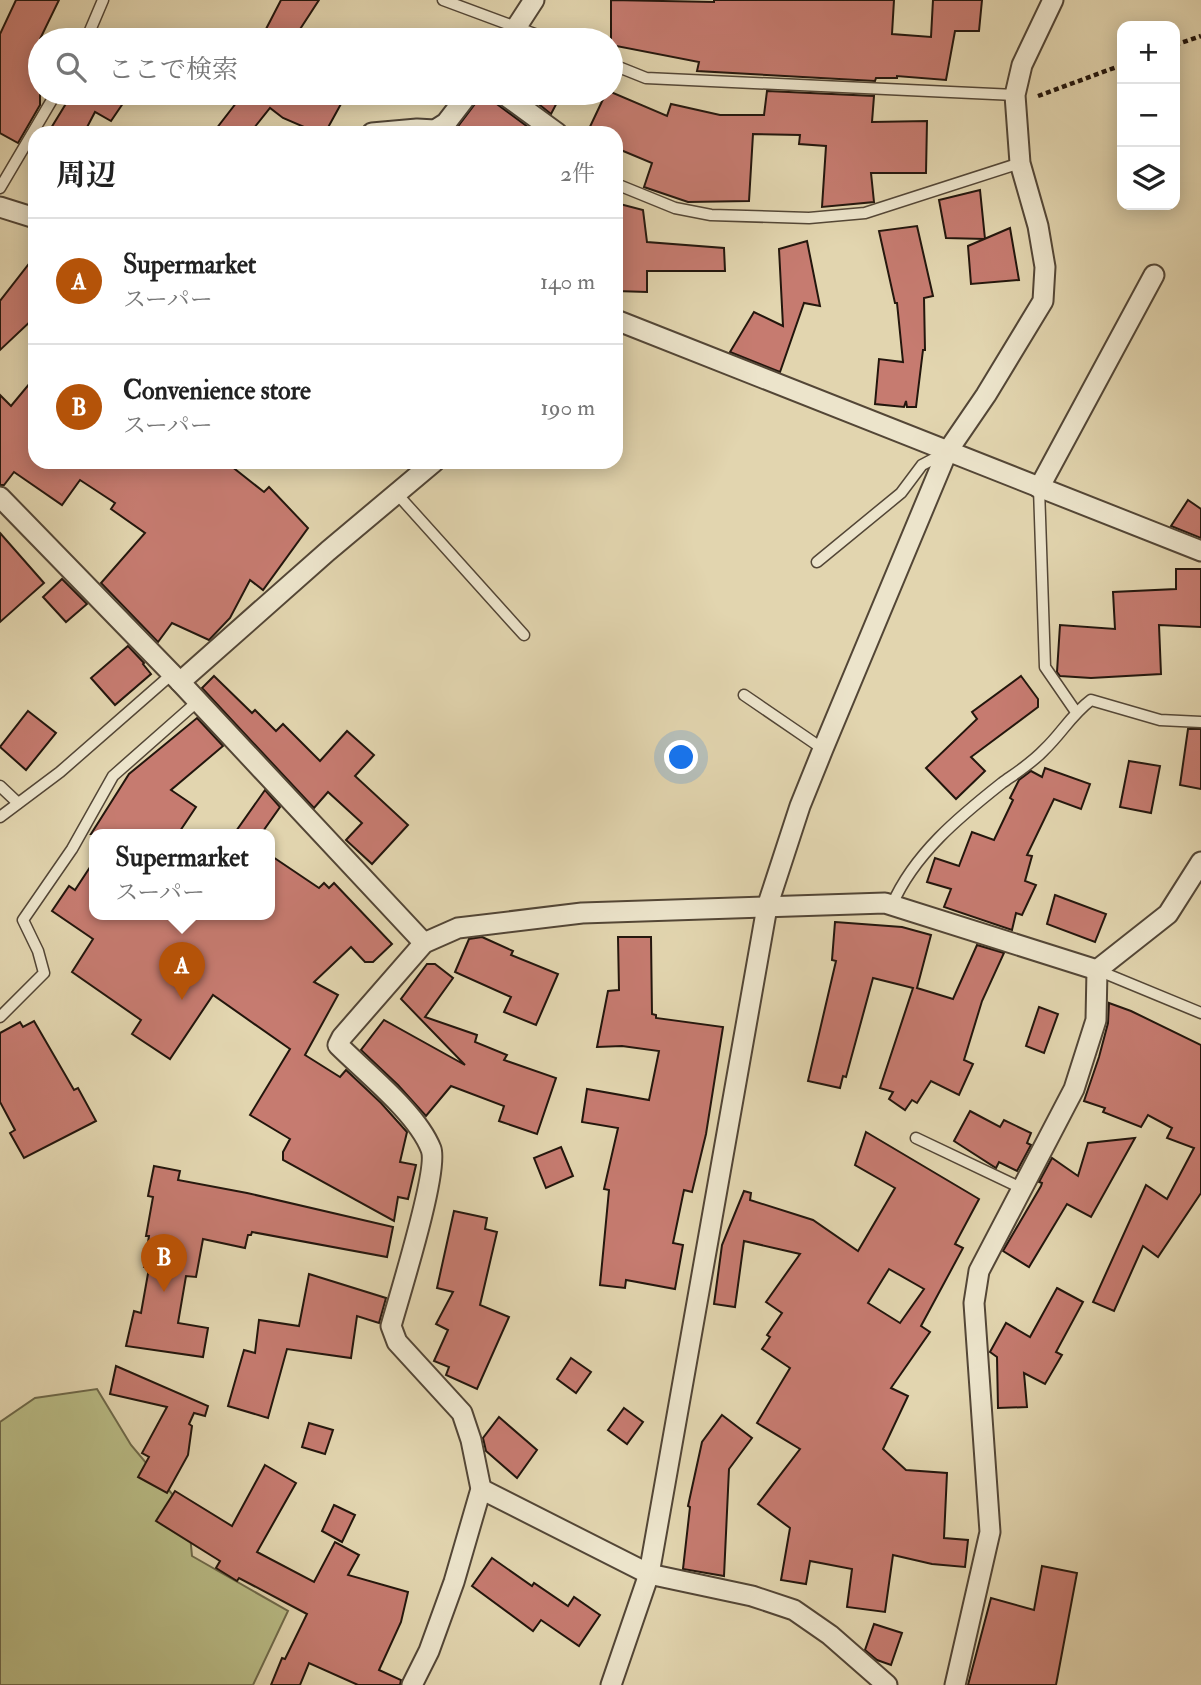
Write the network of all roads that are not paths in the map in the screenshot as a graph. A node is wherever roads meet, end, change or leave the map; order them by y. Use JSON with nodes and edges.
{"nodes":[{"id":1,"x":103,"y":0,"type":"edge"},
{"id":2,"x":443,"y":0,"type":"edge"},
{"id":3,"x":534,"y":0,"type":"edge"},
{"id":4,"x":1053,"y":0,"type":"edge"},
{"id":5,"x":91,"y":28,"type":"edge"},
{"id":6,"x":501,"y":28,"type":"edge"},
{"id":7,"x":517,"y":28,"type":"edge"},
{"id":8,"x":623,"y":69,"type":"edge"},
{"id":9,"x":1016,"y":98,"type":"junction"},
{"id":10,"x":49,"y":105,"type":"edge"},
{"id":11,"x":460,"y":105,"type":"edge"},
{"id":12,"x":518,"y":105,"type":"edge"},
{"id":13,"x":37,"y":126,"type":"edge"},
{"id":14,"x":441,"y":126,"type":"edge"},
{"id":15,"x":547,"y":126,"type":"edge"},
{"id":16,"x":28,"y":140,"type":"edge"},
{"id":17,"x":1020,"y":163,"type":"junction"},
{"id":18,"x":623,"y":187,"type":"edge"},
{"id":19,"x":0,"y":188,"type":"edge"},
{"id":20,"x":0,"y":207,"type":"edge"},
{"id":21,"x":28,"y":216,"type":"edge"},
{"id":22,"x":1154,"y":275,"type":"dead end"},
{"id":23,"x":623,"y":323,"type":"edge"},
{"id":24,"x":947,"y":452,"type":"junction"},
{"id":25,"x":426,"y":469,"type":"edge"},
{"id":26,"x":1039,"y":488,"type":"junction"},
{"id":27,"x":398,"y":495,"type":"junction"},
{"id":28,"x":1,"y":501,"type":"edge"},
{"id":29,"x":1201,"y":551,"type":"edge"},
{"id":30,"x":817,"y":562,"type":"dead end"},
{"id":31,"x":524,"y":635,"type":"dead end"},
{"id":32,"x":176,"y":678,"type":"junction"},
{"id":33,"x":744,"y":695,"type":"dead end"},
{"id":34,"x":198,"y":701,"type":"junction"},
{"id":35,"x":1076,"y":712,"type":"junction"},
{"id":36,"x":1201,"y":722,"type":"edge"},
{"id":37,"x":823,"y":749,"type":"junction"},
{"id":38,"x":0,"y":786,"type":"edge"},
{"id":39,"x":18,"y":803,"type":"junction"},
{"id":40,"x":0,"y":817,"type":"edge"},
{"id":41,"x":1201,"y":862,"type":"edge"},
{"id":42,"x":892,"y":905,"type":"junction"},
{"id":43,"x":767,"y":907,"type":"junction"},
{"id":44,"x":424,"y":943,"type":"junction"},
{"id":45,"x":1097,"y":970,"type":"junction"},
{"id":46,"x":1201,"y":1013,"type":"edge"},
{"id":47,"x":0,"y":1017,"type":"edge"},
{"id":48,"x":916,"y":1138,"type":"dead end"},
{"id":49,"x":1021,"y":1188,"type":"junction"},
{"id":50,"x":481,"y":1489,"type":"junction"},
{"id":51,"x":649,"y":1574,"type":"junction"},
{"id":52,"x":412,"y":1685,"type":"edge"},
{"id":53,"x":611,"y":1685,"type":"edge"},
{"id":54,"x":887,"y":1685,"type":"edge"},
{"id":55,"x":955,"y":1685,"type":"edge"}],
"edges":[{"from":1,"to":5,"type":"lane"},
{"from":2,"to":6,"type":"lane"},
{"from":3,"to":7,"type":"street"},
{"from":4,"to":9,"type":"street"},
{"from":8,"to":9,"type":"lane"},
{"from":9,"to":17,"type":"street"},
{"from":10,"to":13,"type":"lane"},
{"from":11,"to":14,"type":"street"},
{"from":12,"to":15,"type":"street"},
{"from":16,"to":19,"type":"lane"},
{"from":17,"to":18,"type":"lane"},
{"from":17,"to":24,"type":"street"},
{"from":20,"to":21,"type":"street"},
{"from":22,"to":26,"type":"street"},
{"from":23,"to":24,"type":"street"},
{"from":24,"to":26,"type":"street"},
{"from":24,"to":30,"type":"lane"},
{"from":24,"to":37,"type":"street"},
{"from":25,"to":27,"type":"street"},
{"from":26,"to":29,"type":"street"},
{"from":26,"to":35,"type":"lane"},
{"from":27,"to":31,"type":"lane"},
{"from":27,"to":32,"type":"street"},
{"from":28,"to":32,"type":"street"},
{"from":32,"to":34,"type":"street"},
{"from":32,"to":39,"type":"lane"},
{"from":33,"to":37,"type":"lane"},
{"from":34,"to":44,"type":"street"},
{"from":34,"to":47,"type":"lane"},
{"from":35,"to":36,"type":"lane"},
{"from":35,"to":42,"type":"lane"},
{"from":37,"to":43,"type":"street"},
{"from":38,"to":39,"type":"lane"},
{"from":39,"to":40,"type":"lane"},
{"from":41,"to":45,"type":"street"},
{"from":42,"to":43,"type":"street"},
{"from":42,"to":45,"type":"street"},
{"from":43,"to":44,"type":"street"},
{"from":43,"to":51,"type":"street"},
{"from":44,"to":50,"type":"street"},
{"from":45,"to":46,"type":"lane"},
{"from":45,"to":49,"type":"street"},
{"from":48,"to":49,"type":"lane"},
{"from":49,"to":55,"type":"street"},
{"from":50,"to":51,"type":"street"},
{"from":50,"to":52,"type":"street"},
{"from":51,"to":53,"type":"street"},
{"from":51,"to":54,"type":"street"}]}
